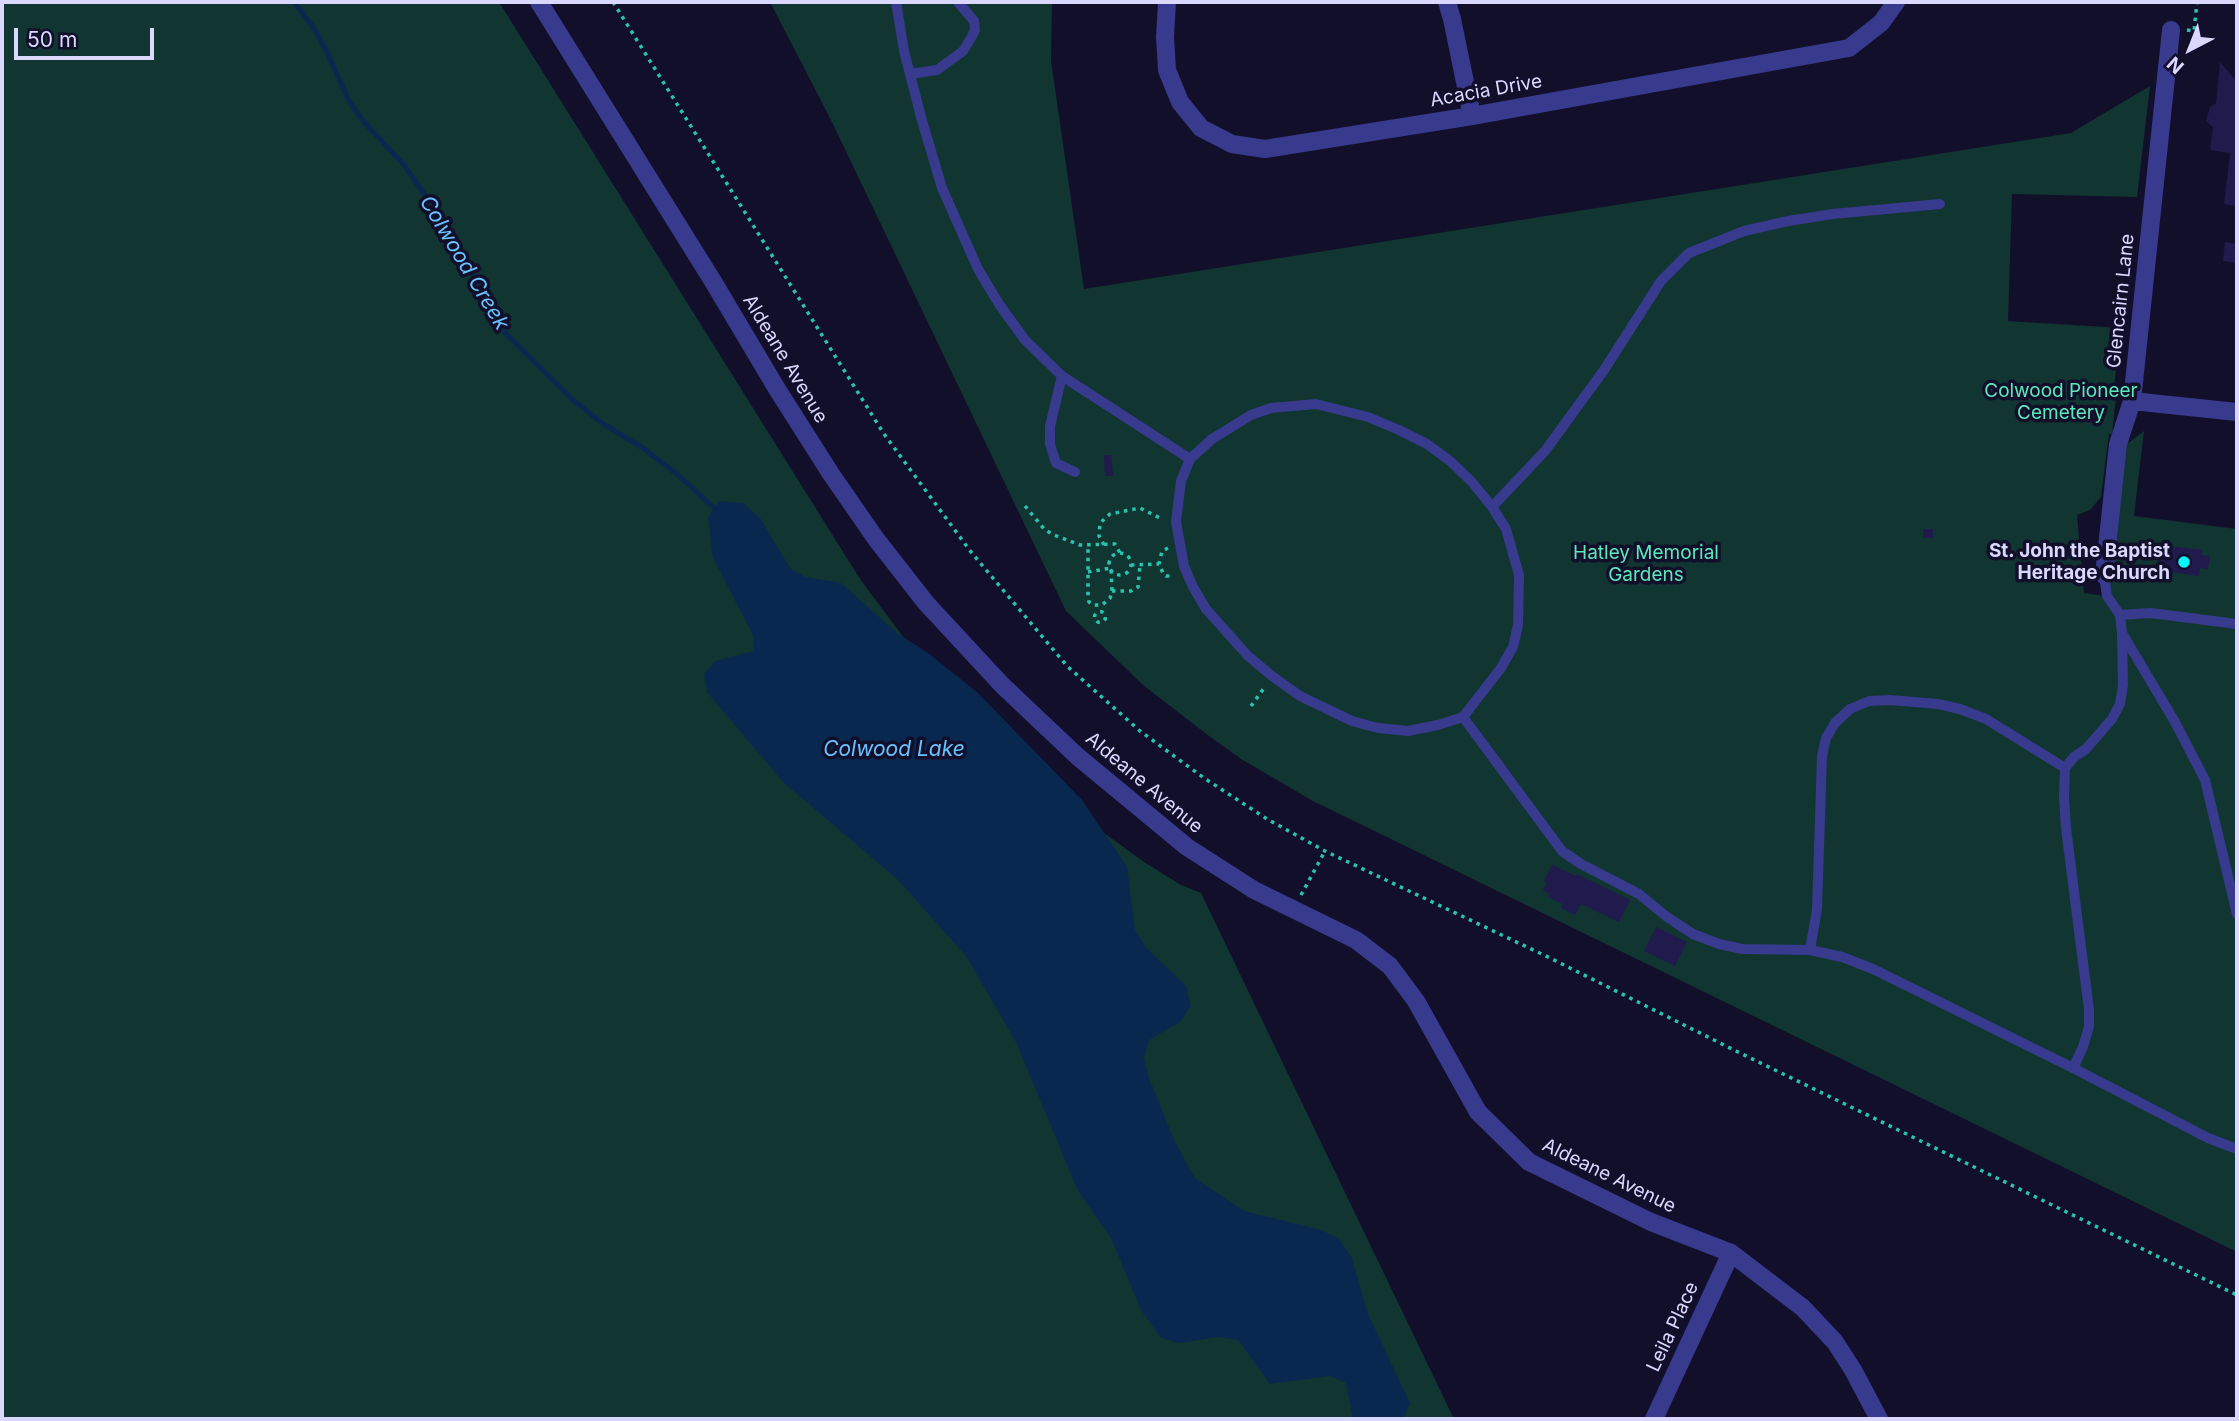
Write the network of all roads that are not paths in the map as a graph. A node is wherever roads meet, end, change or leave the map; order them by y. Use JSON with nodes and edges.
{"nodes":[{"id":1,"x":539,"y":2,"type":"edge"},
{"id":2,"x":896,"y":2,"type":"edge"},
{"id":3,"x":958,"y":2,"type":"edge"},
{"id":4,"x":1167,"y":2,"type":"edge"},
{"id":5,"x":1447,"y":2,"type":"edge"},
{"id":6,"x":1896,"y":2,"type":"edge"},
{"id":7,"x":2171,"y":30,"type":"road end"},
{"id":8,"x":910,"y":74,"type":"junction"},
{"id":9,"x":1472,"y":116,"type":"junction"},
{"id":10,"x":1940,"y":204,"type":"dead end"},
{"id":11,"x":1062,"y":376,"type":"junction"},
{"id":12,"x":2132,"y":401,"type":"junction"},
{"id":13,"x":2237,"y":412,"type":"edge"},
{"id":14,"x":1190,"y":459,"type":"junction"},
{"id":15,"x":1075,"y":472,"type":"dead end"},
{"id":16,"x":1492,"y":507,"type":"junction"},
{"id":17,"x":2104,"y":576,"type":"joint"},
{"id":18,"x":2120,"y":615,"type":"junction"},
{"id":19,"x":2237,"y":624,"type":"edge"},
{"id":20,"x":2122,"y":633,"type":"junction"},
{"id":21,"x":1463,"y":717,"type":"junction"},
{"id":22,"x":2065,"y":768,"type":"junction"},
{"id":23,"x":2237,"y":914,"type":"edge"},
{"id":24,"x":1811,"y":950,"type":"junction"},
{"id":25,"x":2073,"y":1068,"type":"junction"},
{"id":26,"x":2237,"y":1149,"type":"edge"},
{"id":27,"x":1731,"y":1253,"type":"junction"},
{"id":28,"x":1654,"y":1419,"type":"edge"},
{"id":29,"x":1879,"y":1419,"type":"edge"}],
"edges":[{"from":1,"to":27,"type":"street","name":"Aldeane Avenue"},
{"from":2,"to":8,"type":"lane"},
{"from":3,"to":8,"type":"lane"},
{"from":4,"to":9,"type":"street","name":"Acacia Drive"},
{"from":5,"to":9,"type":"street"},
{"from":6,"to":9,"type":"street","name":"Acacia Drive"},
{"from":7,"to":12,"type":"street","name":"Glencairn Lane"},
{"from":8,"to":11,"type":"lane"},
{"from":10,"to":16,"type":"lane"},
{"from":11,"to":14,"type":"lane"},
{"from":11,"to":15,"type":"lane"},
{"from":12,"to":13,"type":"street"},
{"from":12,"to":17,"type":"street","name":"Glencairn Lane"},
{"from":14,"to":16,"type":"lane"},
{"from":14,"to":21,"type":"lane"},
{"from":16,"to":21,"type":"lane"},
{"from":17,"to":18,"type":"lane"},
{"from":18,"to":19,"type":"lane"},
{"from":18,"to":20,"type":"lane"},
{"from":20,"to":22,"type":"lane"},
{"from":20,"to":23,"type":"lane"},
{"from":21,"to":24,"type":"lane"},
{"from":22,"to":24,"type":"lane"},
{"from":22,"to":25,"type":"lane"},
{"from":24,"to":25,"type":"lane"},
{"from":25,"to":26,"type":"lane"},
{"from":27,"to":28,"type":"street","name":"Leila Place"},
{"from":27,"to":29,"type":"street","name":"Aldeane Avenue"}]}
